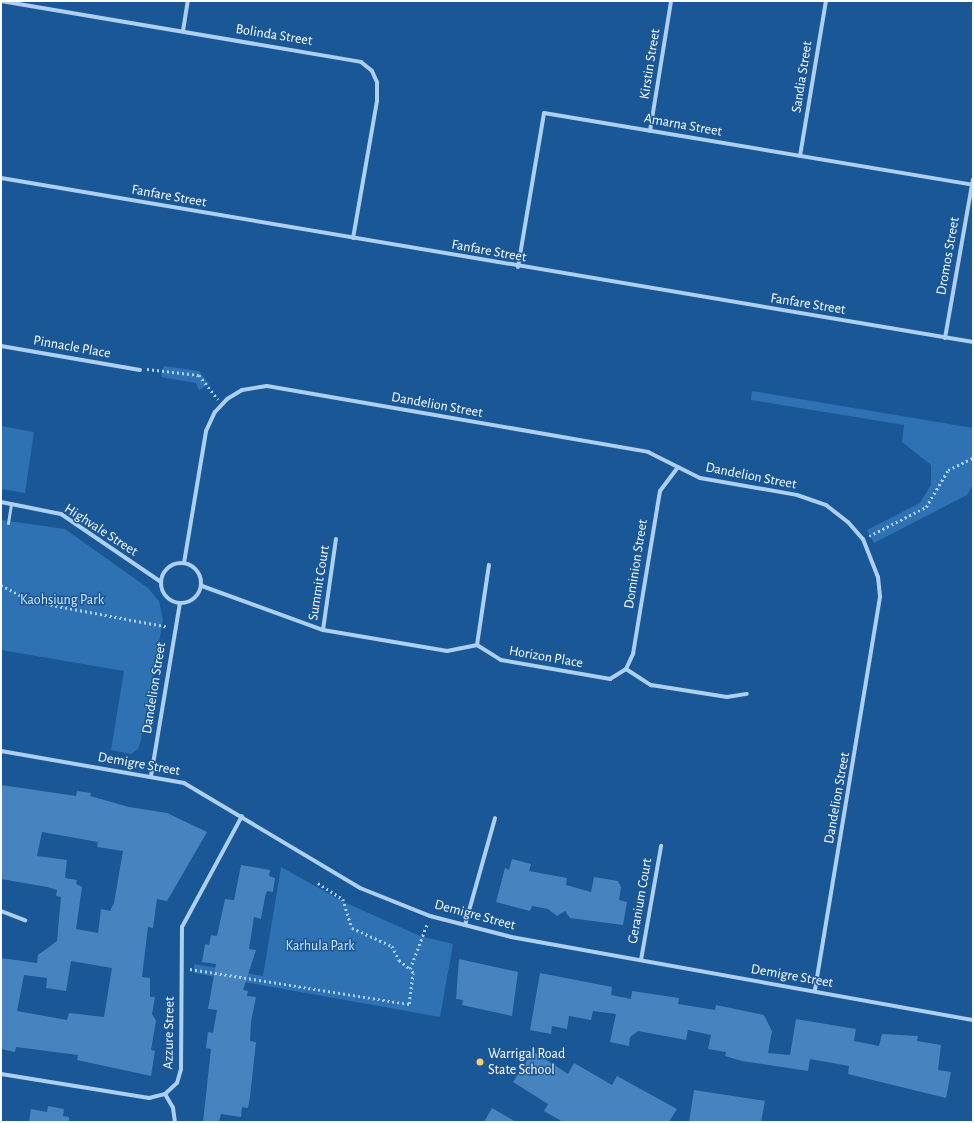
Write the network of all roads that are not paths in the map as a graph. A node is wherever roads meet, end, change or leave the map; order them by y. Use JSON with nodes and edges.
{"nodes":[{"id":1,"x":188,"y":1,"type":"edge"},
{"id":2,"x":671,"y":1,"type":"edge"},
{"id":3,"x":826,"y":1,"type":"edge"},
{"id":4,"x":1,"y":2,"type":"edge"},
{"id":5,"x":12,"y":2,"type":"edge"},
{"id":6,"x":183,"y":31,"type":"junction"},
{"id":7,"x":650,"y":131,"type":"junction"},
{"id":8,"x":800,"y":156,"type":"junction"},
{"id":9,"x":1,"y":178,"type":"edge"},
{"id":10,"x":973,"y":179,"type":"edge"},
{"id":11,"x":972,"y":185,"type":"junction"},
{"id":12,"x":353,"y":238,"type":"junction"},
{"id":13,"x":518,"y":267,"type":"junction"},
{"id":14,"x":945,"y":338,"type":"junction"},
{"id":15,"x":973,"y":342,"type":"edge"},
{"id":16,"x":1,"y":346,"type":"edge"},
{"id":17,"x":140,"y":370,"type":"road end"},
{"id":18,"x":678,"y":467,"type":"junction"},
{"id":19,"x":1,"y":502,"type":"edge"},
{"id":20,"x":11,"y":504,"type":"junction"},
{"id":21,"x":8,"y":523,"type":"dead end"},
{"id":22,"x":336,"y":539,"type":"dead end"},
{"id":23,"x":184,"y":563,"type":"junction"},
{"id":24,"x":489,"y":565,"type":"dead end"},
{"id":25,"x":161,"y":582,"type":"junction"},
{"id":26,"x":202,"y":586,"type":"junction"},
{"id":27,"x":180,"y":604,"type":"junction"},
{"id":28,"x":323,"y":630,"type":"junction"},
{"id":29,"x":477,"y":645,"type":"junction"},
{"id":30,"x":626,"y":669,"type":"junction"},
{"id":31,"x":747,"y":694,"type":"dead end"},
{"id":32,"x":1,"y":751,"type":"edge"},
{"id":33,"x":150,"y":776,"type":"junction"},
{"id":34,"x":242,"y":816,"type":"junction"},
{"id":35,"x":495,"y":818,"type":"dead end"},
{"id":36,"x":661,"y":846,"type":"dead end"},
{"id":37,"x":1,"y":911,"type":"edge"},
{"id":38,"x":24,"y":920,"type":"dead end"},
{"id":39,"x":465,"y":925,"type":"junction"},
{"id":40,"x":641,"y":960,"type":"junction"},
{"id":41,"x":815,"y":991,"type":"junction"},
{"id":42,"x":973,"y":1020,"type":"edge"},
{"id":43,"x":1,"y":1074,"type":"edge"},
{"id":44,"x":165,"y":1094,"type":"junction"},
{"id":45,"x":175,"y":1122,"type":"edge"}],
"edges":[{"from":1,"to":6,"type":"street"},
{"from":2,"to":7,"type":"street","name":"Kirstin Street"},
{"from":3,"to":8,"type":"street","name":"Sandia Street"},
{"from":4,"to":5,"type":"street","name":"Bolinda Street"},
{"from":5,"to":6,"type":"street","name":"Bolinda Street"},
{"from":6,"to":12,"type":"street","name":"Bolinda Street"},
{"from":7,"to":8,"type":"street","name":"Amarna Street"},
{"from":7,"to":13,"type":"street","name":"Amarna Street"},
{"from":8,"to":11,"type":"street","name":"Amarna Street"},
{"from":9,"to":12,"type":"street","name":"Fanfare Street"},
{"from":10,"to":11,"type":"street","name":"Dromos Street"},
{"from":11,"to":14,"type":"street","name":"Dromos Street"},
{"from":12,"to":13,"type":"street","name":"Fanfare Street"},
{"from":13,"to":14,"type":"street","name":"Fanfare Street"},
{"from":14,"to":15,"type":"street","name":"Fanfare Street"},
{"from":16,"to":17,"type":"street","name":"Pinnacle Place"},
{"from":18,"to":23,"type":"street","name":"Dandelion Street"},
{"from":18,"to":30,"type":"street","name":"Dominion Street"},
{"from":18,"to":41,"type":"street","name":"Dandelion Street"},
{"from":19,"to":20,"type":"street","name":"Highvale Street"},
{"from":20,"to":21,"type":"lane"},
{"from":20,"to":25,"type":"street","name":"Highvale Street"},
{"from":22,"to":28,"type":"street","name":"Summit Court"},
{"from":23,"to":25,"type":"street"},
{"from":23,"to":26,"type":"street"},
{"from":24,"to":29,"type":"street"},
{"from":25,"to":27,"type":"street"},
{"from":26,"to":27,"type":"street"},
{"from":26,"to":28,"type":"street"},
{"from":27,"to":33,"type":"street","name":"Dandelion Street"},
{"from":28,"to":29,"type":"street"},
{"from":29,"to":30,"type":"street","name":"Horizon Place"},
{"from":30,"to":31,"type":"street"},
{"from":32,"to":33,"type":"street","name":"Demigre Street"},
{"from":33,"to":34,"type":"street","name":"Demigre Street"},
{"from":34,"to":39,"type":"street","name":"Demigre Street"},
{"from":34,"to":44,"type":"street","name":"Azzure Street"},
{"from":35,"to":39,"type":"street"},
{"from":36,"to":40,"type":"street","name":"Geranium Court"},
{"from":37,"to":38,"type":"street"},
{"from":39,"to":40,"type":"street","name":"Demigre Street"},
{"from":40,"to":41,"type":"street","name":"Demigre Street"},
{"from":41,"to":42,"type":"street","name":"Demigre Street"},
{"from":43,"to":44,"type":"street"},
{"from":44,"to":45,"type":"street"}]}
